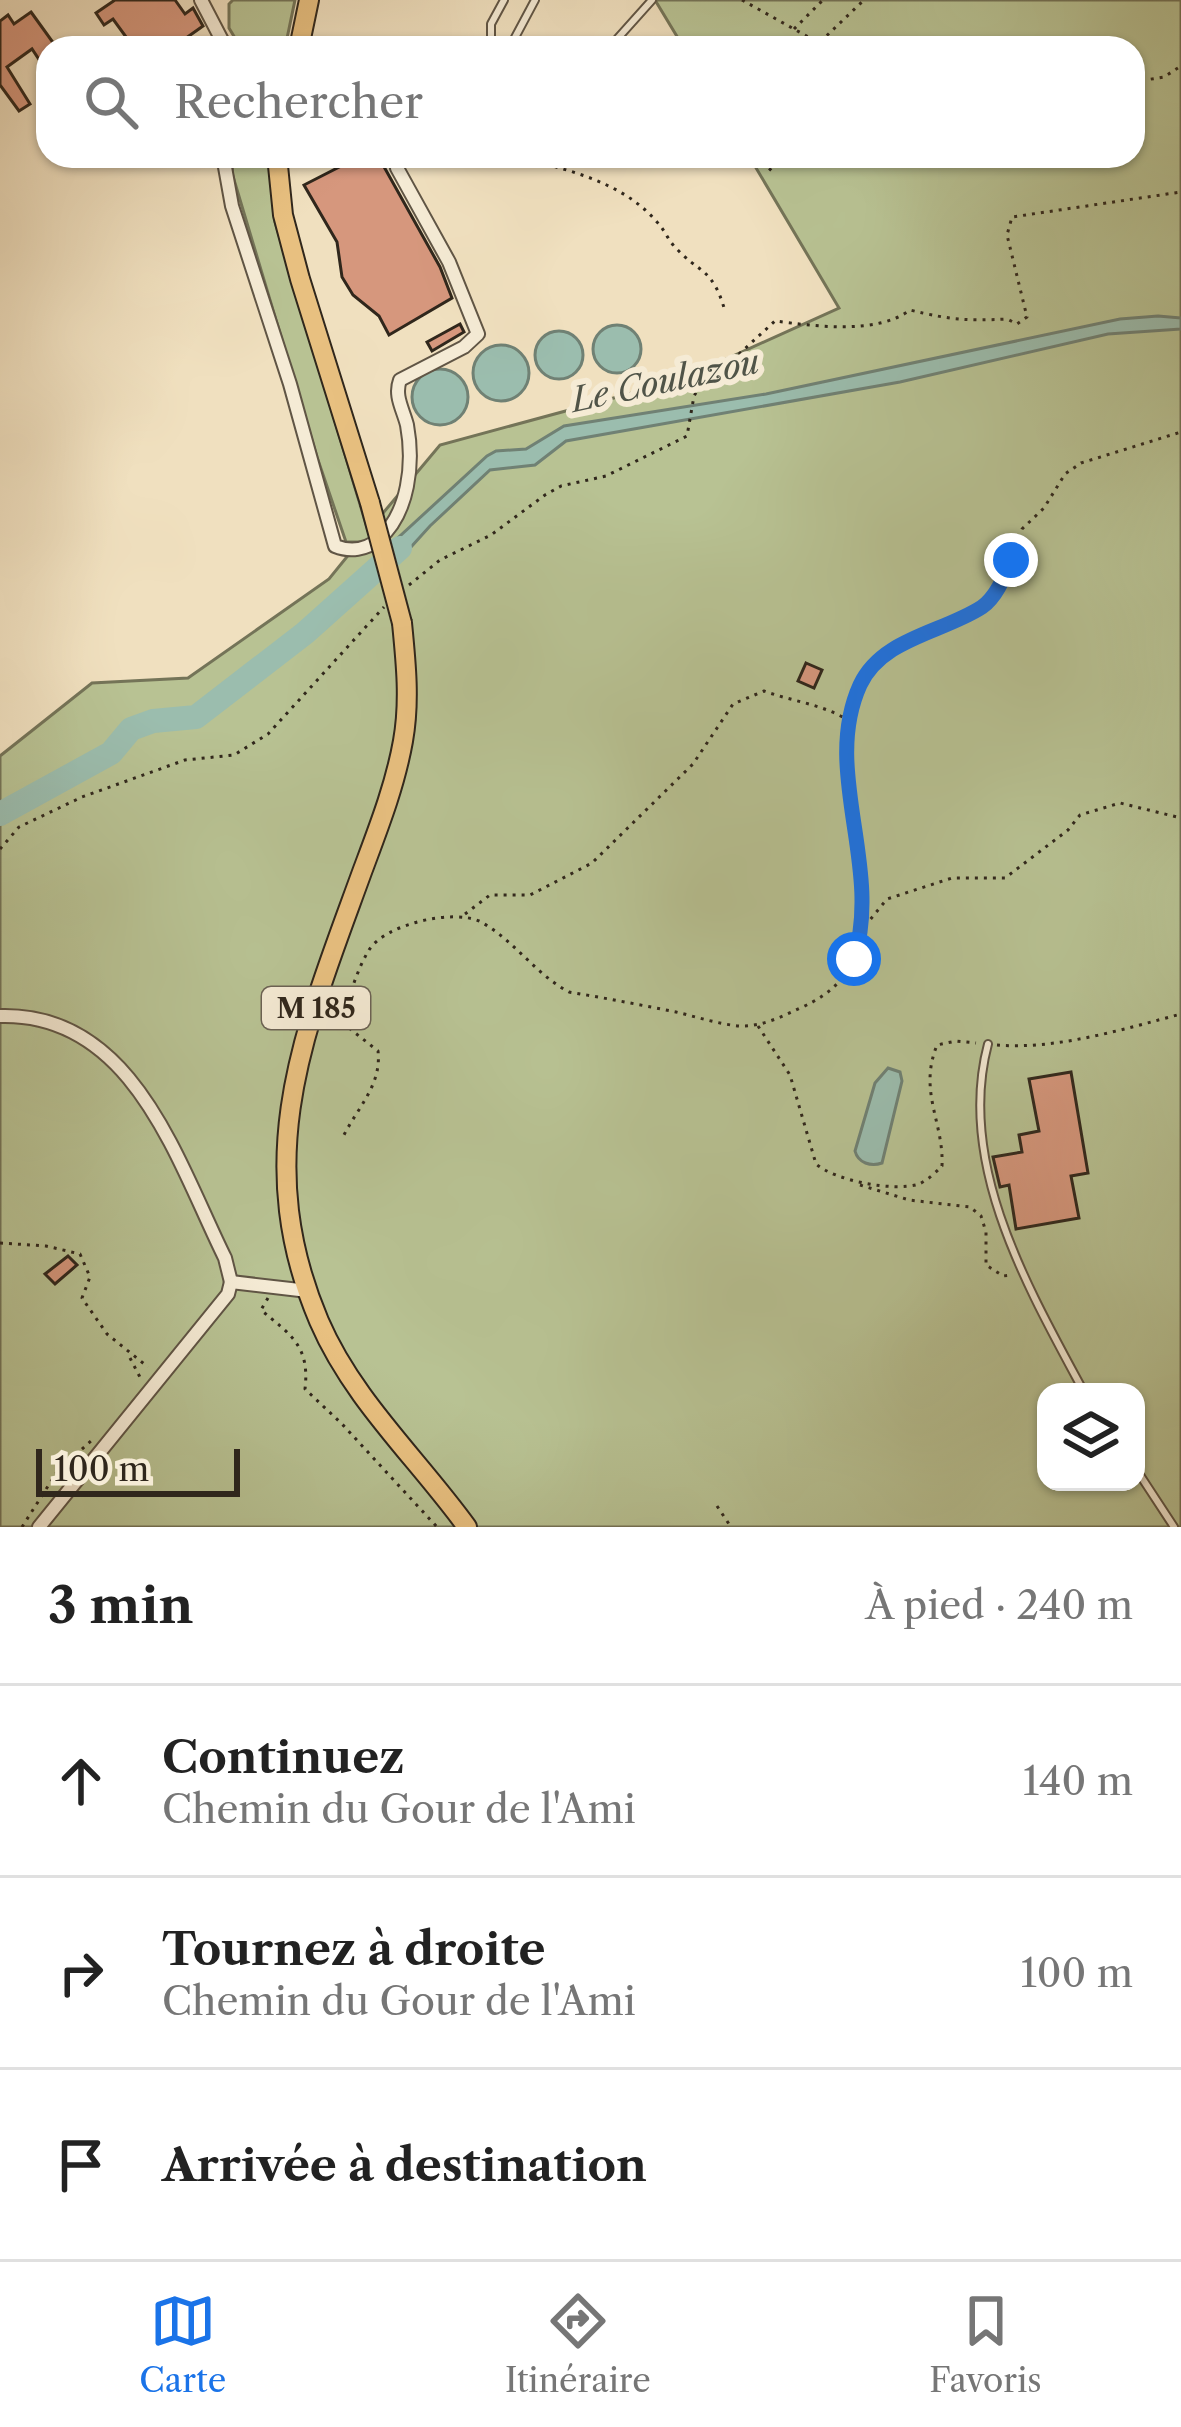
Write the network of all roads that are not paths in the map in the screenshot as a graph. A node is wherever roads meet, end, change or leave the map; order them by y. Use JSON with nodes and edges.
{"nodes":[{"id":1,"x":309,"y":0,"type":"edge"},
{"id":2,"x":504,"y":0,"type":"edge"},
{"id":3,"x":536,"y":0,"type":"edge"},
{"id":4,"x":652,"y":0,"type":"edge"},
{"id":5,"x":204,"y":1,"type":"edge"},
{"id":6,"x":220,"y":36,"type":"edge"},
{"id":7,"x":302,"y":36,"type":"edge"},
{"id":8,"x":491,"y":36,"type":"edge"},
{"id":9,"x":516,"y":36,"type":"edge"},
{"id":10,"x":620,"y":36,"type":"edge"},
{"id":11,"x":225,"y":168,"type":"edge"},
{"id":12,"x":278,"y":168,"type":"edge"},
{"id":13,"x":398,"y":168,"type":"dead end"},
{"id":14,"x":0,"y":1016,"type":"edge"},
{"id":15,"x":988,"y":1044,"type":"road end"},
{"id":16,"x":231,"y":1282,"type":"junction"},
{"id":17,"x":308,"y":1291,"type":"junction"},
{"id":18,"x":1080,"y":1383,"type":"edge"},
{"id":19,"x":1145,"y":1482,"type":"edge"},
{"id":20,"x":466,"y":1526,"type":"edge"},
{"id":21,"x":39,"y":1527,"type":"edge"},
{"id":22,"x":1174,"y":1527,"type":"edge"}],
"edges":[{"from":1,"to":7,"type":"main road"},
{"from":2,"to":8,"type":"lane"},
{"from":3,"to":9,"type":"lane"},
{"from":4,"to":10,"type":"lane"},
{"from":5,"to":6,"type":"street"},
{"from":11,"to":13,"type":"street"},
{"from":12,"to":17,"type":"main road","number":"M 185","bridge":true},
{"from":14,"to":16,"type":"street"},
{"from":15,"to":18,"type":"lane"},
{"from":16,"to":17,"type":"street"},
{"from":16,"to":21,"type":"street"},
{"from":17,"to":20,"type":"main road","number":"M 185"},
{"from":19,"to":22,"type":"lane"}]}
